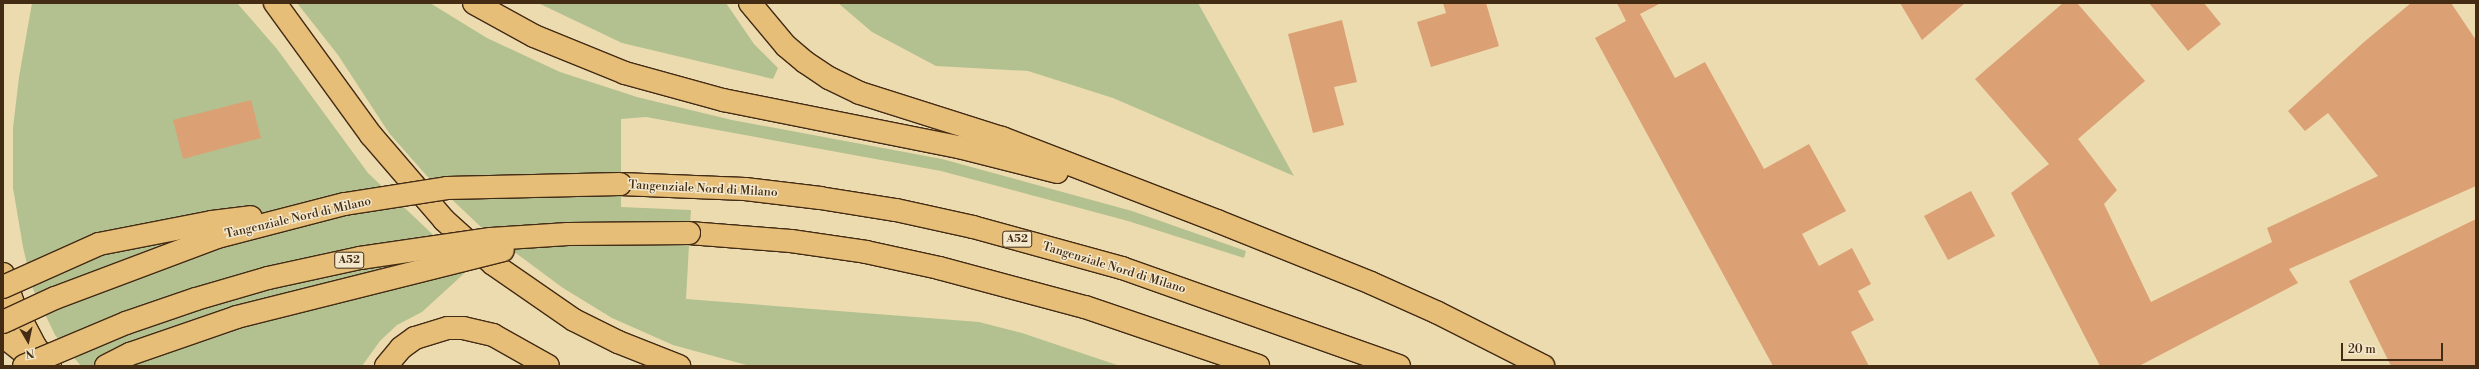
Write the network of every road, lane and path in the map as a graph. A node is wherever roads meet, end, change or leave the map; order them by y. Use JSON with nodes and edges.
{"nodes":[{"id":1,"x":275,"y":3,"type":"edge"},
{"id":2,"x":474,"y":3,"type":"edge"},
{"id":3,"x":750,"y":3,"type":"edge"},
{"id":4,"x":345,"y":204,"type":"junction"},
{"id":5,"x":1217,"y":221,"type":"junction"},
{"id":6,"x":568,"y":234,"type":"junction"},
{"id":7,"x":3,"y":274,"type":"edge"},
{"id":8,"x":3,"y":287,"type":"edge"},
{"id":9,"x":3,"y":322,"type":"edge"},
{"id":10,"x":3,"y":336,"type":"edge"},
{"id":11,"x":3,"y":347,"type":"edge"},
{"id":12,"x":18,"y":366,"type":"edge"},
{"id":13,"x":24,"y":366,"type":"edge"},
{"id":14,"x":41,"y":366,"type":"edge"},
{"id":15,"x":50,"y":366,"type":"edge"},
{"id":16,"x":106,"y":366,"type":"edge"},
{"id":17,"x":386,"y":366,"type":"edge"},
{"id":18,"x":548,"y":366,"type":"edge"},
{"id":19,"x":679,"y":366,"type":"edge"},
{"id":20,"x":1258,"y":366,"type":"edge"},
{"id":21,"x":1399,"y":366,"type":"edge"},
{"id":22,"x":1543,"y":366,"type":"edge"}],
"edges":[{"from":1,"to":19,"type":"highway"},
{"from":2,"to":5,"type":"highway"},
{"from":3,"to":5,"type":"highway"},
{"from":4,"to":8,"type":"highway","bridge":true},
{"from":4,"to":9,"type":"highway","name":"Tangenziale Nord di Milano","number":"A52","bridge":true},
{"from":4,"to":21,"type":"highway","name":"Tangenziale Nord di Milano","number":"A52","bridge":true},
{"from":5,"to":22,"type":"highway"},
{"from":6,"to":13,"type":"highway","number":"A52","bridge":true},
{"from":6,"to":16,"type":"highway","bridge":true},
{"from":6,"to":20,"type":"highway","number":"A52","bridge":true},
{"from":7,"to":15,"type":"highway"},
{"from":10,"to":14,"type":"highway"},
{"from":11,"to":12,"type":"highway"},
{"from":17,"to":18,"type":"highway"}]}
